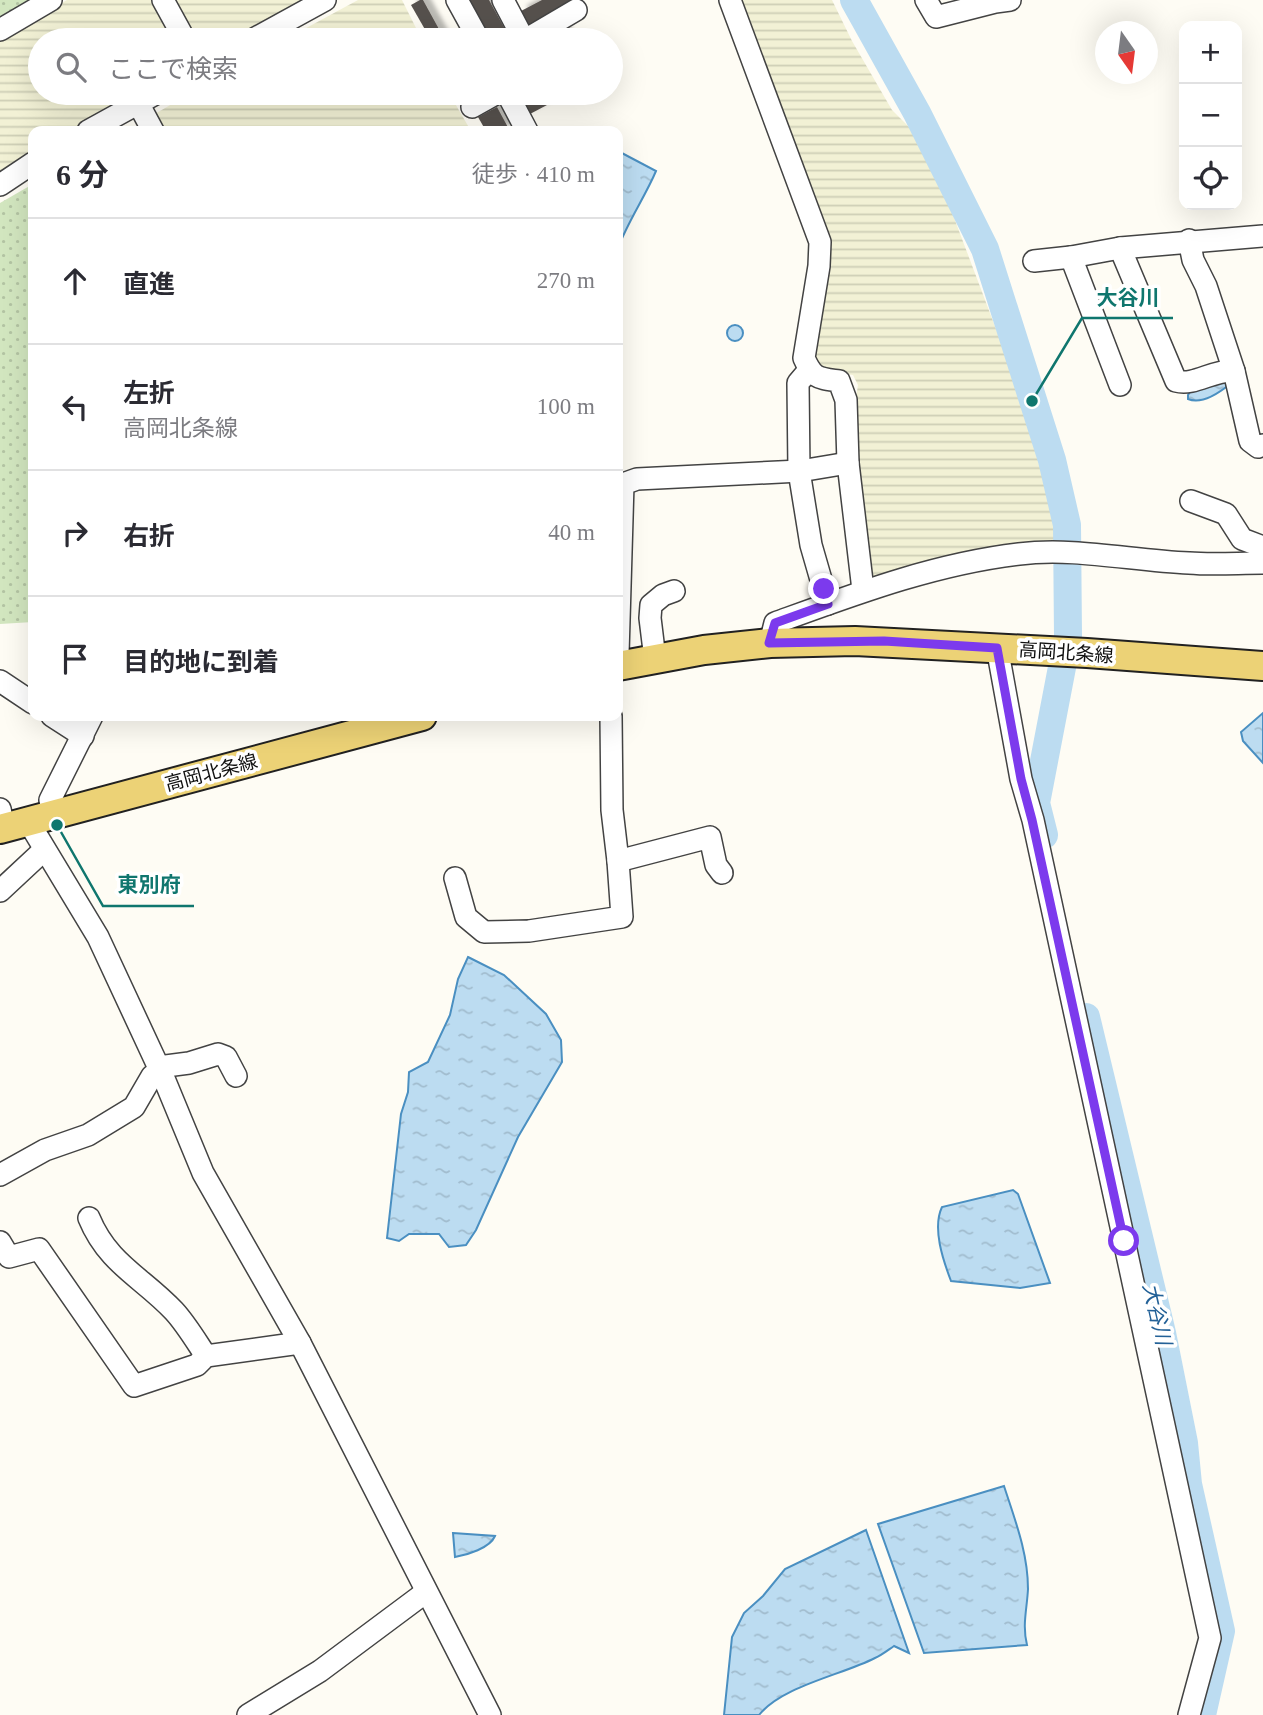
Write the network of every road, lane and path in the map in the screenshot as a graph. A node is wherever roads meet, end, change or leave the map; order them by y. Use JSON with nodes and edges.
{"nodes":[{"id":1,"x":51,"y":0,"type":"edge"},
{"id":2,"x":163,"y":0,"type":"edge"},
{"id":3,"x":325,"y":0,"type":"edge"},
{"id":4,"x":457,"y":0,"type":"edge"},
{"id":5,"x":730,"y":0,"type":"edge"},
{"id":6,"x":926,"y":0,"type":"edge"},
{"id":7,"x":506,"y":1,"type":"edge"},
{"id":8,"x":1000,"y":1,"type":"edge"},
{"id":9,"x":576,"y":10,"type":"dead end"},
{"id":10,"x":178,"y":28,"type":"edge"},
{"id":11,"x":274,"y":28,"type":"edge"},
{"id":12,"x":472,"y":28,"type":"edge"},
{"id":13,"x":519,"y":28,"type":"edge"},
{"id":14,"x":545,"y":28,"type":"edge"},
{"id":15,"x":0,"y":30,"type":"edge"},
{"id":16,"x":134,"y":105,"type":"edge"},
{"id":17,"x":139,"y":105,"type":"edge"},
{"id":18,"x":476,"y":105,"type":"edge"},
{"id":19,"x":513,"y":105,"type":"edge"},
{"id":20,"x":472,"y":107,"type":"dead end"},
{"id":21,"x":97,"y":126,"type":"edge"},
{"id":22,"x":150,"y":126,"type":"edge"},
{"id":23,"x":524,"y":126,"type":"edge"},
{"id":24,"x":28,"y":166,"type":"edge"},
{"id":25,"x":0,"y":185,"type":"edge"},
{"id":26,"x":1263,"y":236,"type":"edge"},
{"id":27,"x":1189,"y":240,"type":"junction"},
{"id":28,"x":1120,"y":248,"type":"junction"},
{"id":29,"x":1071,"y":257,"type":"junction"},
{"id":30,"x":1034,"y":261,"type":"dead end"},
{"id":31,"x":809,"y":370,"type":"junction"},
{"id":32,"x":1234,"y":371,"type":"junction"},
{"id":33,"x":1120,"y":385,"type":"dead end"},
{"id":34,"x":1263,"y":445,"type":"edge"},
{"id":35,"x":848,"y":463,"type":"junction"},
{"id":36,"x":799,"y":471,"type":"junction"},
{"id":37,"x":623,"y":484,"type":"edge"},
{"id":38,"x":1191,"y":501,"type":"dead end"},
{"id":39,"x":1263,"y":547,"type":"edge"},
{"id":40,"x":1263,"y":563,"type":"edge"},
{"id":41,"x":863,"y":590,"type":"junction"},
{"id":42,"x":674,"y":591,"type":"dead end"},
{"id":43,"x":828,"y":604,"type":"junction"},
{"id":44,"x":769,"y":643,"type":"junction"},
{"id":45,"x":997,"y":648,"type":"junction"},
{"id":46,"x":654,"y":659,"type":"junction"},
{"id":47,"x":623,"y":665,"type":"edge"},
{"id":48,"x":1263,"y":666,"type":"edge"},
{"id":49,"x":0,"y":681,"type":"edge"},
{"id":50,"x":28,"y":701,"type":"edge"},
{"id":51,"x":60,"y":721,"type":"edge"},
{"id":52,"x":90,"y":721,"type":"edge"},
{"id":53,"x":403,"y":721,"type":"edge"},
{"id":54,"x":611,"y":721,"type":"edge"},
{"id":55,"x":83,"y":736,"type":"junction"},
{"id":56,"x":17,"y":820,"type":"edge"},
{"id":57,"x":44,"y":850,"type":"junction"},
{"id":58,"x":618,"y":861,"type":"junction"},
{"id":59,"x":722,"y":873,"type":"dead end"},
{"id":60,"x":455,"y":878,"type":"dead end"},
{"id":61,"x":0,"y":891,"type":"edge"},
{"id":62,"x":160,"y":1070,"type":"junction"},
{"id":63,"x":236,"y":1076,"type":"dead end"},
{"id":64,"x":0,"y":1175,"type":"edge"},
{"id":65,"x":89,"y":1218,"type":"dead end"},
{"id":66,"x":0,"y":1242,"type":"edge"},
{"id":67,"x":300,"y":1343,"type":"junction"},
{"id":68,"x":206,"y":1356,"type":"junction"},
{"id":69,"x":426,"y":1592,"type":"junction"},
{"id":70,"x":248,"y":1715,"type":"edge"},
{"id":71,"x":490,"y":1715,"type":"edge"},
{"id":72,"x":1189,"y":1715,"type":"edge"}],
"edges":[{"from":1,"to":15,"type":"street"},
{"from":2,"to":10,"type":"street"},
{"from":3,"to":11,"type":"street"},
{"from":4,"to":12,"type":"street"},
{"from":5,"to":31,"type":"street"},
{"from":6,"to":8,"type":"street"},
{"from":7,"to":13,"type":"street"},
{"from":9,"to":14,"type":"street"},
{"from":16,"to":21,"type":"street"},
{"from":17,"to":22,"type":"street"},
{"from":18,"to":20,"type":"street"},
{"from":19,"to":23,"type":"street"},
{"from":24,"to":25,"type":"street"},
{"from":26,"to":27,"type":"street"},
{"from":27,"to":28,"type":"street"},
{"from":27,"to":32,"type":"street"},
{"from":28,"to":29,"type":"street"},
{"from":28,"to":32,"type":"street"},
{"from":29,"to":30,"type":"street"},
{"from":29,"to":33,"type":"street"},
{"from":31,"to":35,"type":"street"},
{"from":31,"to":36,"type":"street"},
{"from":32,"to":34,"type":"street"},
{"from":35,"to":36,"type":"street"},
{"from":35,"to":41,"type":"street"},
{"from":36,"to":37,"type":"street"},
{"from":36,"to":43,"type":"street"},
{"from":38,"to":39,"type":"street"},
{"from":40,"to":41,"type":"street"},
{"from":41,"to":43,"type":"street"},
{"from":42,"to":46,"type":"street"},
{"from":43,"to":44,"type":"street"},
{"from":44,"to":45,"type":"main road","name":"高岡北条線"},
{"from":44,"to":46,"type":"main road","name":"高岡北条線"},
{"from":45,"to":48,"type":"main road","name":"高岡北条線"},
{"from":45,"to":72,"type":"street"},
{"from":46,"to":47,"type":"main road","name":"高岡北条線"},
{"from":49,"to":50,"type":"street"},
{"from":51,"to":55,"type":"street"},
{"from":52,"to":55,"type":"street"},
{"from":53,"to":56,"type":"main road","name":"高岡北条線"},
{"from":54,"to":58,"type":"street"},
{"from":55,"to":56,"type":"street"},
{"from":56,"to":57,"type":"street"},
{"from":57,"to":61,"type":"street"},
{"from":57,"to":62,"type":"street"},
{"from":58,"to":59,"type":"street"},
{"from":58,"to":60,"type":"street"},
{"from":62,"to":63,"type":"street"},
{"from":62,"to":64,"type":"street"},
{"from":62,"to":67,"type":"street"},
{"from":65,"to":68,"type":"street"},
{"from":66,"to":68,"type":"street"},
{"from":67,"to":68,"type":"street"},
{"from":67,"to":69,"type":"street"},
{"from":69,"to":70,"type":"street"},
{"from":69,"to":71,"type":"street"}]}
